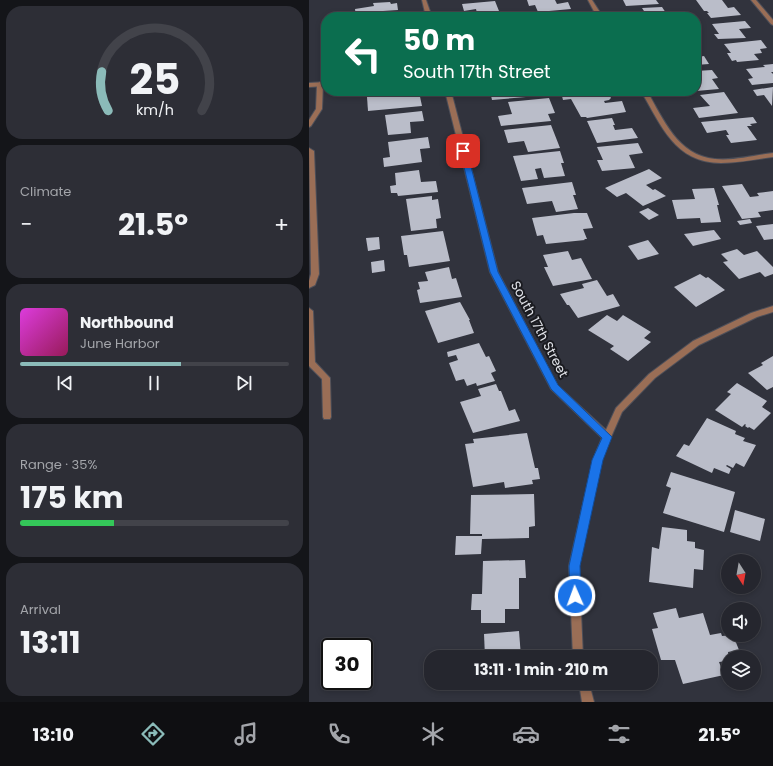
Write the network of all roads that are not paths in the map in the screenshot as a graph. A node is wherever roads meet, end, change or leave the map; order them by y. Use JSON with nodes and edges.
{"nodes":[{"id":1,"x":424,"y":0,"type":"edge"},
{"id":2,"x":590,"y":0,"type":"edge"},
{"id":3,"x":753,"y":0,"type":"edge"},
{"id":4,"x":428,"y":12,"type":"edge"},
{"id":5,"x":597,"y":12,"type":"edge"},
{"id":6,"x":773,"y":23,"type":"edge"},
{"id":7,"x":321,"y":84,"type":"edge"},
{"id":8,"x":309,"y":85,"type":"edge"},
{"id":9,"x":321,"y":96,"type":"edge"},
{"id":10,"x":449,"y":96,"type":"edge"},
{"id":11,"x":647,"y":96,"type":"edge"},
{"id":12,"x":309,"y":125,"type":"edge"},
{"id":13,"x":309,"y":150,"type":"edge"},
{"id":14,"x":773,"y":155,"type":"edge"},
{"id":15,"x":309,"y":286,"type":"edge"},
{"id":16,"x":773,"y":309,"type":"edge"},
{"id":17,"x":309,"y":312,"type":"edge"},
{"id":18,"x":327,"y":417,"type":"dead end"},
{"id":19,"x":607,"y":437,"type":"junction"},
{"id":20,"x":578,"y":650,"type":"edge"},
{"id":21,"x":585,"y":690,"type":"edge"},
{"id":22,"x":588,"y":702,"type":"edge"}],
"edges":[{"from":1,"to":4,"type":"street"},
{"from":2,"to":5,"type":"street"},
{"from":3,"to":6,"type":"street"},
{"from":7,"to":8,"type":"street"},
{"from":9,"to":12,"type":"street"},
{"from":10,"to":19,"type":"street","name":"South 17th Street"},
{"from":11,"to":14,"type":"street"},
{"from":13,"to":15,"type":"street"},
{"from":16,"to":19,"type":"street"},
{"from":17,"to":18,"type":"street"},
{"from":19,"to":20,"type":"street"},
{"from":21,"to":22,"type":"street"}]}
